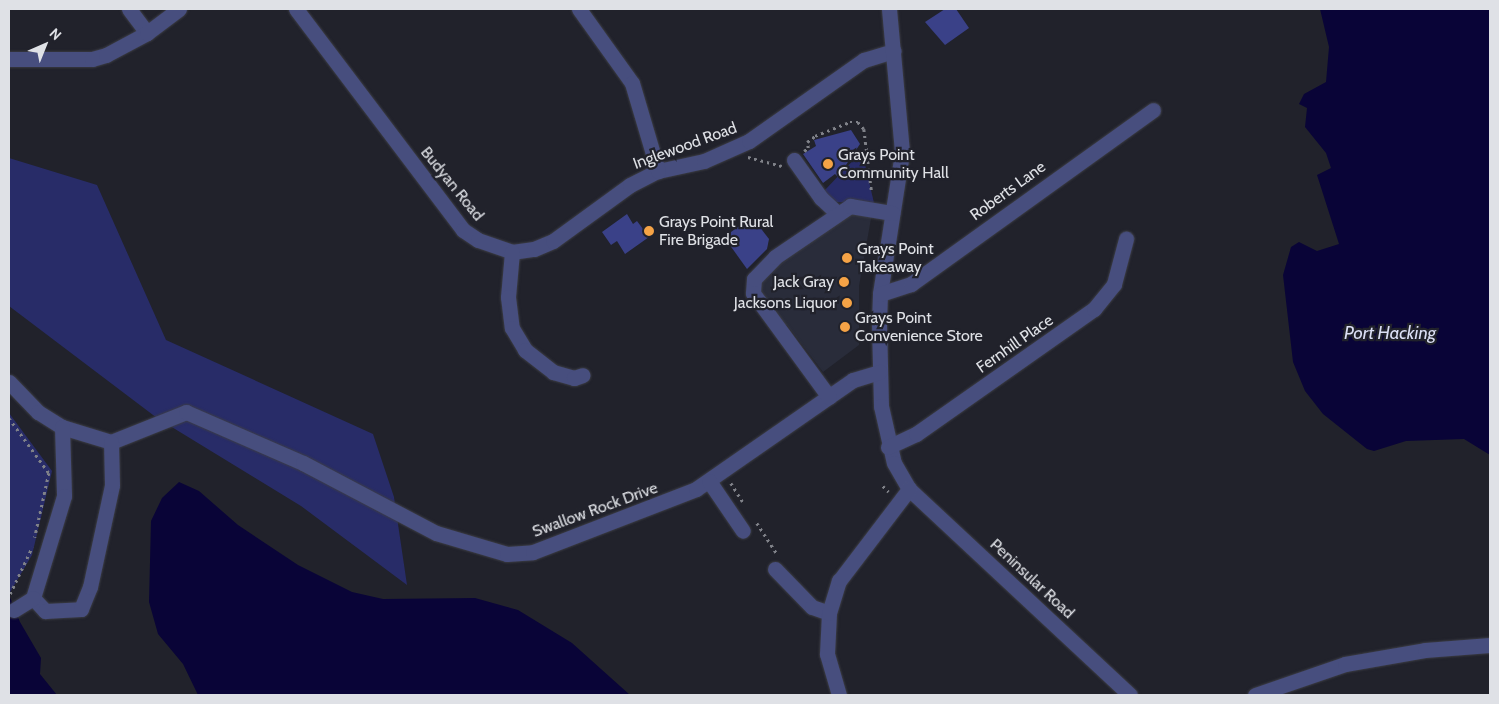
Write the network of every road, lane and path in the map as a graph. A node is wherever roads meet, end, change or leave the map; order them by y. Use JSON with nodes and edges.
{"nodes":[{"id":1,"x":129,"y":9,"type":"edge"},
{"id":2,"x":179,"y":9,"type":"edge"},
{"id":3,"x":296,"y":9,"type":"edge"},
{"id":4,"x":579,"y":9,"type":"edge"},
{"id":5,"x":889,"y":9,"type":"edge"},
{"id":6,"x":147,"y":33,"type":"junction"},
{"id":7,"x":894,"y":51,"type":"junction"},
{"id":8,"x":9,"y":59,"type":"edge"},
{"id":9,"x":1153,"y":110,"type":"dead end"},
{"id":10,"x":747,"y":156,"type":"dead end"},
{"id":11,"x":794,"y":160,"type":"joint"},
{"id":12,"x":766,"y":161,"type":"dead end"},
{"id":13,"x":658,"y":172,"type":"junction"},
{"id":14,"x":886,"y":212,"type":"junction"},
{"id":15,"x":837,"y":214,"type":"junction"},
{"id":16,"x":1126,"y":239,"type":"dead end"},
{"id":17,"x":512,"y":252,"type":"junction"},
{"id":18,"x":880,"y":294,"type":"junction"},
{"id":19,"x":880,"y":372,"type":"junction"},
{"id":20,"x":583,"y":375,"type":"dead end"},
{"id":21,"x":9,"y":382,"type":"edge"},
{"id":22,"x":829,"y":397,"type":"junction"},
{"id":23,"x":9,"y":418,"type":"edge"},
{"id":24,"x":62,"y":427,"type":"junction"},
{"id":25,"x":111,"y":442,"type":"junction"},
{"id":26,"x":888,"y":447,"type":"junction"},
{"id":27,"x":709,"y":481,"type":"junction"},
{"id":28,"x":909,"y":489,"type":"junction"},
{"id":29,"x":743,"y":531,"type":"dead end"},
{"id":30,"x":775,"y":569,"type":"dead end"},
{"id":31,"x":10,"y":596,"type":"edge"},
{"id":32,"x":32,"y":598,"type":"junction"},
{"id":33,"x":14,"y":610,"type":"dead end"},
{"id":34,"x":829,"y":613,"type":"junction"},
{"id":35,"x":1490,"y":645,"type":"edge"},
{"id":36,"x":839,"y":695,"type":"edge"},
{"id":37,"x":1130,"y":695,"type":"edge"},
{"id":38,"x":1255,"y":695,"type":"edge"}],
"edges":[{"from":1,"to":6,"type":"street"},
{"from":2,"to":6,"type":"street"},
{"from":3,"to":17,"type":"street","name":"Budyan Road"},
{"from":4,"to":13,"type":"street"},
{"from":5,"to":7,"type":"street"},
{"from":6,"to":8,"type":"street"},
{"from":7,"to":13,"type":"street","name":"Inglewood Road"},
{"from":7,"to":14,"type":"street"},
{"from":9,"to":18,"type":"street","name":"Roberts Lane"},
{"from":10,"to":12,"type":"path"},
{"from":11,"to":14,"type":"path"},
{"from":11,"to":15,"type":"street"},
{"from":13,"to":17,"type":"street","name":"Inglewood Road"},
{"from":14,"to":15,"type":"street"},
{"from":14,"to":18,"type":"street"},
{"from":15,"to":22,"type":"street"},
{"from":16,"to":26,"type":"street","name":"Fernhill Place"},
{"from":17,"to":20,"type":"street"},
{"from":18,"to":19,"type":"street"},
{"from":19,"to":22,"type":"street","name":"Swallow Rock Drive"},
{"from":19,"to":26,"type":"street"},
{"from":21,"to":24,"type":"street"},
{"from":22,"to":27,"type":"street","name":"Swallow Rock Drive"},
{"from":23,"to":31,"type":"path"},
{"from":24,"to":25,"type":"street"},
{"from":24,"to":32,"type":"street"},
{"from":25,"to":27,"type":"street","name":"Swallow Rock Drive"},
{"from":25,"to":32,"type":"street"},
{"from":26,"to":28,"type":"street"},
{"from":27,"to":29,"type":"street"},
{"from":28,"to":34,"type":"street"},
{"from":28,"to":37,"type":"street","name":"Peninsular Road"},
{"from":30,"to":34,"type":"street"},
{"from":32,"to":33,"type":"street"},
{"from":34,"to":36,"type":"street"},
{"from":35,"to":38,"type":"street"}]}
